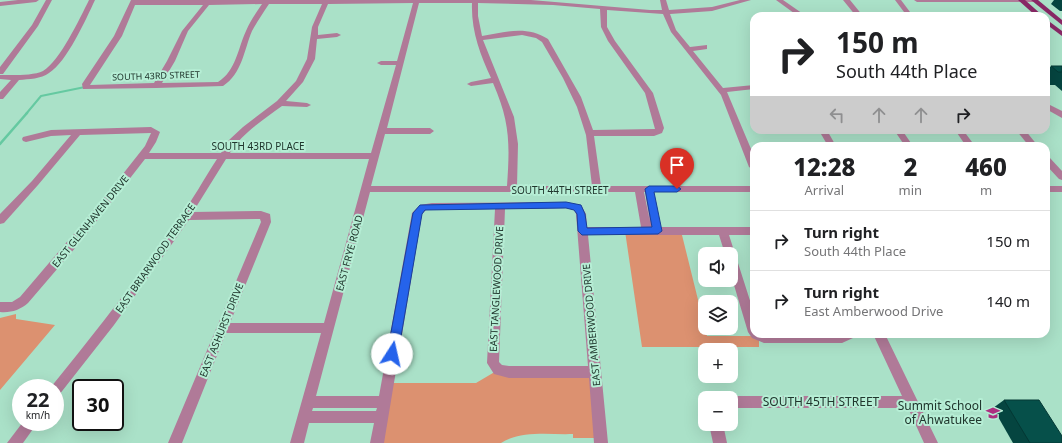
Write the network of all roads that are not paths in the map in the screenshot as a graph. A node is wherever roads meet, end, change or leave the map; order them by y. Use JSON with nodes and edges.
{"nodes":[{"id":1,"x":36,"y":0,"type":"edge"},
{"id":2,"x":49,"y":0,"type":"edge"},
{"id":3,"x":92,"y":0,"type":"edge"},
{"id":4,"x":663,"y":0,"type":"edge"},
{"id":5,"x":748,"y":0,"type":"edge"},
{"id":6,"x":779,"y":0,"type":"edge"},
{"id":7,"x":846,"y":0,"type":"edge"},
{"id":8,"x":898,"y":0,"type":"edge"},
{"id":9,"x":917,"y":0,"type":"edge"},
{"id":10,"x":1021,"y":0,"type":"edge"},
{"id":11,"x":1034,"y":0,"type":"edge"},
{"id":12,"x":179,"y":1,"type":"edge"},
{"id":13,"x":238,"y":1,"type":"edge"},
{"id":14,"x":297,"y":1,"type":"edge"},
{"id":15,"x":356,"y":1,"type":"edge"},
{"id":16,"x":417,"y":1,"type":"edge"},
{"id":17,"x":464,"y":1,"type":"edge"},
{"id":18,"x":475,"y":1,"type":"junction"},
{"id":19,"x":520,"y":1,"type":"edge"},
{"id":20,"x":133,"y":2,"type":"edge"},
{"id":21,"x":208,"y":2,"type":"junction"},
{"id":22,"x":267,"y":2,"type":"junction"},
{"id":23,"x":326,"y":2,"type":"junction"},
{"id":24,"x":0,"y":4,"type":"edge"},
{"id":25,"x":604,"y":7,"type":"junction"},
{"id":26,"x":666,"y":12,"type":"junction"},
{"id":27,"x":797,"y":12,"type":"edge"},
{"id":28,"x":856,"y":12,"type":"edge"},
{"id":29,"x":907,"y":12,"type":"edge"},
{"id":30,"x":1035,"y":12,"type":"edge"},
{"id":31,"x":1049,"y":12,"type":"edge"},
{"id":32,"x":1050,"y":13,"type":"edge"},
{"id":33,"x":1062,"y":23,"type":"edge"},
{"id":34,"x":1050,"y":24,"type":"edge"},
{"id":35,"x":1062,"y":34,"type":"edge"},
{"id":36,"x":337,"y":35,"type":"dead end"},
{"id":37,"x":314,"y":37,"type":"junction"},
{"id":38,"x":479,"y":38,"type":"junction"},
{"id":39,"x":704,"y":47,"type":"dead end"},
{"id":40,"x":688,"y":49,"type":"junction"},
{"id":41,"x":381,"y":63,"type":"dead end"},
{"id":42,"x":400,"y":63,"type":"junction"},
{"id":43,"x":0,"y":72,"type":"edge"},
{"id":44,"x":18,"y":76,"type":"junction"},
{"id":45,"x":0,"y":77,"type":"edge"},
{"id":46,"x":495,"y":80,"type":"junction"},
{"id":47,"x":471,"y":84,"type":"dead end"},
{"id":48,"x":156,"y":86,"type":"junction"},
{"id":49,"x":750,"y":87,"type":"edge"},
{"id":50,"x":722,"y":90,"type":"junction"},
{"id":51,"x":0,"y":97,"type":"edge"},
{"id":52,"x":280,"y":102,"type":"junction"},
{"id":53,"x":307,"y":105,"type":"dead end"},
{"id":54,"x":1050,"y":110,"type":"edge"},
{"id":55,"x":1062,"y":115,"type":"edge"},
{"id":56,"x":381,"y":131,"type":"junction"},
{"id":57,"x":430,"y":131,"type":"dead end"},
{"id":58,"x":78,"y":132,"type":"junction"},
{"id":59,"x":590,"y":133,"type":"junction"},
{"id":60,"x":825,"y":134,"type":"dead end"},
{"id":61,"x":961,"y":134,"type":"edge"},
{"id":62,"x":1024,"y":134,"type":"edge"},
{"id":63,"x":26,"y":139,"type":"dead end"},
{"id":64,"x":830,"y":142,"type":"edge"},
{"id":65,"x":968,"y":142,"type":"edge"},
{"id":66,"x":1030,"y":142,"type":"edge"},
{"id":67,"x":141,"y":156,"type":"junction"},
{"id":68,"x":375,"y":156,"type":"junction"},
{"id":69,"x":222,"y":157,"type":"junction"},
{"id":70,"x":750,"y":157,"type":"edge"},
{"id":71,"x":1050,"y":164,"type":"edge"},
{"id":72,"x":1062,"y":177,"type":"edge"},
{"id":73,"x":1062,"y":188,"type":"edge"},
{"id":74,"x":366,"y":189,"type":"junction"},
{"id":75,"x":644,"y":189,"type":"junction"},
{"id":76,"x":750,"y":189,"type":"edge"},
{"id":77,"x":1050,"y":189,"type":"edge"},
{"id":78,"x":512,"y":190,"type":"junction"},
{"id":79,"x":597,"y":190,"type":"junction"},
{"id":80,"x":500,"y":205,"type":"junction"},
{"id":81,"x":648,"y":210,"type":"junction"},
{"id":82,"x":4,"y":211,"type":"edge"},
{"id":83,"x":186,"y":216,"type":"junction"},
{"id":84,"x":0,"y":220,"type":"edge"},
{"id":85,"x":582,"y":231,"type":"junction"},
{"id":86,"x":647,"y":231,"type":"junction"},
{"id":87,"x":658,"y":231,"type":"junction"},
{"id":88,"x":723,"y":231,"type":"junction"},
{"id":89,"x":750,"y":231,"type":"edge"},
{"id":90,"x":728,"y":247,"type":"edge"},
{"id":91,"x":738,"y":279,"type":"edge"},
{"id":92,"x":0,"y":307,"type":"edge"},
{"id":93,"x":750,"y":316,"type":"edge"},
{"id":94,"x":222,"y":328,"type":"junction"},
{"id":95,"x":328,"y":328,"type":"junction"},
{"id":96,"x":764,"y":338,"type":"edge"},
{"id":97,"x":842,"y":338,"type":"edge"},
{"id":98,"x":881,"y":338,"type":"edge"},
{"id":99,"x":595,"y":372,"type":"junction"},
{"id":100,"x":64,"y":380,"type":"edge"},
{"id":101,"x":308,"y":402,"type":"junction"},
{"id":102,"x":384,"y":402,"type":"junction"},
{"id":103,"x":738,"y":402,"type":"edge"},
{"id":104,"x":911,"y":402,"type":"junction"},
{"id":105,"x":346,"y":403,"type":"junction"},
{"id":106,"x":304,"y":416,"type":"junction"},
{"id":107,"x":343,"y":416,"type":"junction"},
{"id":108,"x":382,"y":416,"type":"junction"},
{"id":109,"x":24,"y":431,"type":"edge"},
{"id":110,"x":717,"y":431,"type":"edge"},
{"id":111,"x":14,"y":443,"type":"edge"},
{"id":112,"x":175,"y":443,"type":"edge"},
{"id":113,"x":297,"y":443,"type":"edge"},
{"id":114,"x":377,"y":443,"type":"edge"},
{"id":115,"x":601,"y":443,"type":"edge"},
{"id":116,"x":720,"y":443,"type":"edge"},
{"id":117,"x":930,"y":443,"type":"edge"}],
"edges":[{"from":1,"to":24,"type":"street"},
{"from":2,"to":43,"type":"street"},
{"from":3,"to":44,"type":"street"},
{"from":4,"to":26,"type":"street"},
{"from":5,"to":26,"type":"street"},
{"from":6,"to":27,"type":"street"},
{"from":7,"to":28,"type":"street"},
{"from":8,"to":29,"type":"street"},
{"from":9,"to":10,"type":"street"},
{"from":10,"to":11,"type":"street"},
{"from":10,"to":30,"type":"main road"},
{"from":11,"to":31,"type":"main road"},
{"from":12,"to":20,"type":"street"},
{"from":12,"to":21,"type":"street"},
{"from":13,"to":21,"type":"street"},
{"from":13,"to":22,"type":"street"},
{"from":14,"to":22,"type":"street"},
{"from":14,"to":23,"type":"street"},
{"from":15,"to":16,"type":"street"},
{"from":15,"to":23,"type":"street"},
{"from":16,"to":17,"type":"street"},
{"from":16,"to":42,"type":"street","name":"EAST FRYE ROAD"},
{"from":17,"to":18,"type":"street"},
{"from":18,"to":19,"type":"street"},
{"from":18,"to":38,"type":"street"},
{"from":19,"to":25,"type":"street"},
{"from":20,"to":48,"type":"street","name":"SOUTH 43RD STREET"},
{"from":21,"to":48,"type":"street"},
{"from":22,"to":48,"type":"street","name":"SOUTH 43RD STREET"},
{"from":23,"to":37,"type":"street","name":"EAST BRIARWOOD TERRACE"},
{"from":25,"to":26,"type":"street"},
{"from":25,"to":59,"type":"street"},
{"from":26,"to":40,"type":"street"},
{"from":32,"to":33,"type":"main road"},
{"from":34,"to":35,"type":"main road"},
{"from":36,"to":37,"type":"street"},
{"from":37,"to":52,"type":"street","name":"EAST BRIARWOOD TERRACE"},
{"from":38,"to":46,"type":"street"},
{"from":38,"to":59,"type":"street"},
{"from":39,"to":40,"type":"street"},
{"from":40,"to":50,"type":"street"},
{"from":41,"to":42,"type":"street"},
{"from":42,"to":56,"type":"street","name":"EAST FRYE ROAD"},
{"from":44,"to":45,"type":"street"},
{"from":44,"to":51,"type":"street"},
{"from":46,"to":47,"type":"street"},
{"from":46,"to":78,"type":"street"},
{"from":49,"to":50,"type":"street"},
{"from":50,"to":70,"type":"street"},
{"from":52,"to":53,"type":"street"},
{"from":52,"to":69,"type":"street","name":"EAST BRIARWOOD TERRACE"},
{"from":54,"to":55,"type":"street"},
{"from":56,"to":57,"type":"street"},
{"from":56,"to":68,"type":"street","name":"EAST FRYE ROAD"},
{"from":58,"to":63,"type":"street"},
{"from":58,"to":67,"type":"street","name":"EAST GLENHAVEN DRIVE"},
{"from":58,"to":82,"type":"street"},
{"from":59,"to":79,"type":"street"},
{"from":60,"to":64,"type":"street"},
{"from":61,"to":65,"type":"street"},
{"from":62,"to":66,"type":"street"},
{"from":67,"to":69,"type":"street","name":"SOUTH 43RD PLACE"},
{"from":67,"to":92,"type":"street","name":"EAST GLENHAVEN DRIVE"},
{"from":68,"to":69,"type":"street","name":"SOUTH 43RD PLACE"},
{"from":68,"to":74,"type":"street","name":"EAST FRYE ROAD"},
{"from":69,"to":83,"type":"street","name":"EAST BRIARWOOD TERRACE"},
{"from":71,"to":72,"type":"street"},
{"from":73,"to":77,"type":"street"},
{"from":74,"to":78,"type":"street","name":"SOUTH 44TH STREET"},
{"from":74,"to":95,"type":"street","name":"EAST FRYE ROAD"},
{"from":75,"to":76,"type":"street","name":"SOUTH 44TH STREET"},
{"from":75,"to":79,"type":"street","name":"SOUTH 44TH STREET"},
{"from":75,"to":81,"type":"street"},
{"from":78,"to":79,"type":"street","name":"SOUTH 44TH STREET"},
{"from":80,"to":85,"type":"street","name":"EAST AMBERWOOD DRIVE"},
{"from":80,"to":99,"type":"street","name":"EAST TANGLEWOOD DRIVE"},
{"from":80,"to":102,"type":"street"},
{"from":81,"to":86,"type":"street"},
{"from":81,"to":87,"type":"street"},
{"from":82,"to":84,"type":"street"},
{"from":83,"to":94,"type":"street","name":"EAST ASHURST DRIVE"},
{"from":83,"to":100,"type":"street","name":"EAST BRIARWOOD TERRACE"},
{"from":85,"to":86,"type":"street"},
{"from":85,"to":99,"type":"street","name":"EAST AMBERWOOD DRIVE"},
{"from":86,"to":87,"type":"street"},
{"from":87,"to":88,"type":"street"},
{"from":88,"to":89,"type":"street"},
{"from":88,"to":90,"type":"street"},
{"from":91,"to":93,"type":"street"},
{"from":94,"to":95,"type":"street"},
{"from":94,"to":112,"type":"street","name":"EAST ASHURST DRIVE"},
{"from":95,"to":101,"type":"street","name":"EAST FRYE ROAD"},
{"from":96,"to":97,"type":"street"},
{"from":98,"to":104,"type":"street"},
{"from":99,"to":115,"type":"street","name":"EAST AMBERWOOD DRIVE"},
{"from":101,"to":105,"type":"street"},
{"from":101,"to":106,"type":"street","name":"EAST FRYE ROAD"},
{"from":102,"to":105,"type":"street"},
{"from":102,"to":108,"type":"street"},
{"from":103,"to":104,"type":"street","name":"SOUTH 45TH STREET"},
{"from":104,"to":117,"type":"street"},
{"from":105,"to":107,"type":"street"},
{"from":106,"to":107,"type":"street"},
{"from":106,"to":113,"type":"street","name":"EAST FRYE ROAD"},
{"from":107,"to":108,"type":"street"},
{"from":108,"to":114,"type":"street"},
{"from":109,"to":111,"type":"street"},
{"from":110,"to":116,"type":"street"}]}
